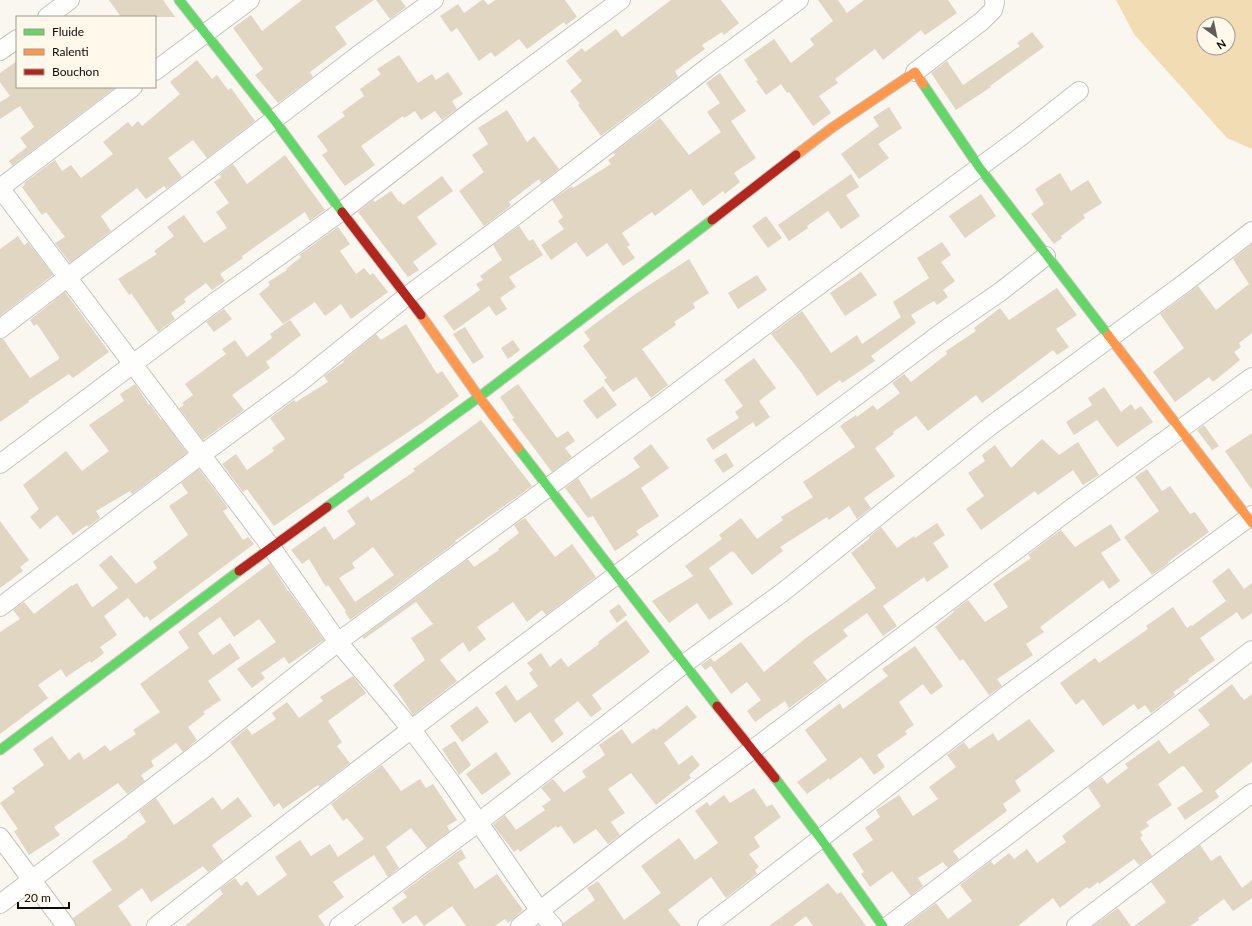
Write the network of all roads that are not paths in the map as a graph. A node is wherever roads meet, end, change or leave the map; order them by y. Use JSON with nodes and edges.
{"nodes":[{"id":1,"x":70,"y":0,"type":"edge"},
{"id":2,"x":179,"y":0,"type":"edge"},
{"id":3,"x":250,"y":0,"type":"edge"},
{"id":4,"x":434,"y":0,"type":"edge"},
{"id":5,"x":621,"y":0,"type":"edge"},
{"id":6,"x":800,"y":0,"type":"edge"},
{"id":7,"x":994,"y":0,"type":"edge"},
{"id":8,"x":47,"y":16,"type":"edge"},
{"id":9,"x":204,"y":33,"type":"junction"},
{"id":10,"x":16,"y":40,"type":"edge"},
{"id":11,"x":0,"y":51,"type":"edge"},
{"id":12,"x":156,"y":70,"type":"edge"},
{"id":13,"x":915,"y":72,"type":"junction"},
{"id":14,"x":132,"y":88,"type":"edge"},
{"id":15,"x":1079,"y":91,"type":"dead end"},
{"id":16,"x":275,"y":121,"type":"junction"},
{"id":17,"x":978,"y":167,"type":"junction"},
{"id":18,"x":0,"y":188,"type":"edge"},
{"id":19,"x":342,"y":211,"type":"junction"},
{"id":20,"x":1252,"y":231,"type":"edge"},
{"id":21,"x":1046,"y":256,"type":"junction"},
{"id":22,"x":67,"y":277,"type":"junction"},
{"id":23,"x":407,"y":296,"type":"junction"},
{"id":24,"x":0,"y":329,"type":"edge"},
{"id":25,"x":1110,"y":337,"type":"junction"},
{"id":26,"x":134,"y":364,"type":"junction"},
{"id":27,"x":1252,"y":377,"type":"edge"},
{"id":28,"x":479,"y":396,"type":"junction"},
{"id":29,"x":1180,"y":429,"type":"junction"},
{"id":30,"x":201,"y":455,"type":"junction"},
{"id":31,"x":0,"y":464,"type":"edge"},
{"id":32,"x":548,"y":487,"type":"junction"},
{"id":33,"x":1251,"y":519,"type":"edge"},
{"id":34,"x":271,"y":547,"type":"junction"},
{"id":35,"x":618,"y":575,"type":"junction"},
{"id":36,"x":0,"y":607,"type":"edge"},
{"id":37,"x":338,"y":642,"type":"junction"},
{"id":38,"x":1252,"y":650,"type":"edge"},
{"id":39,"x":684,"y":664,"type":"junction"},
{"id":40,"x":412,"y":730,"type":"junction"},
{"id":41,"x":0,"y":750,"type":"edge"},
{"id":42,"x":752,"y":750,"type":"junction"},
{"id":43,"x":1252,"y":793,"type":"edge"},
{"id":44,"x":479,"y":822,"type":"junction"},
{"id":45,"x":0,"y":837,"type":"edge"},
{"id":46,"x":821,"y":839,"type":"junction"},
{"id":47,"x":33,"y":880,"type":"junction"},
{"id":48,"x":0,"y":904,"type":"edge"},
{"id":49,"x":540,"y":911,"type":"junction"},
{"id":50,"x":66,"y":926,"type":"edge"},
{"id":51,"x":156,"y":926,"type":"edge"},
{"id":52,"x":338,"y":926,"type":"edge"},
{"id":53,"x":520,"y":926,"type":"edge"},
{"id":54,"x":553,"y":926,"type":"edge"},
{"id":55,"x":707,"y":926,"type":"edge"},
{"id":56,"x":883,"y":926,"type":"edge"},
{"id":57,"x":888,"y":926,"type":"edge"},
{"id":58,"x":1076,"y":926,"type":"edge"}],
"edges":[{"from":1,"to":8,"type":"street"},
{"from":2,"to":9,"type":"street"},
{"from":3,"to":9,"type":"street"},
{"from":4,"to":16,"type":"street"},
{"from":5,"to":19,"type":"street"},
{"from":6,"to":23,"type":"street"},
{"from":7,"to":13,"type":"street"},
{"from":9,"to":12,"type":"street"},
{"from":9,"to":16,"type":"street"},
{"from":10,"to":11,"type":"street"},
{"from":13,"to":17,"type":"street"},
{"from":13,"to":28,"type":"street"},
{"from":14,"to":18,"type":"street"},
{"from":15,"to":17,"type":"street"},
{"from":16,"to":19,"type":"street"},
{"from":16,"to":22,"type":"street"},
{"from":17,"to":21,"type":"street"},
{"from":17,"to":32,"type":"street"},
{"from":18,"to":22,"type":"street"},
{"from":19,"to":23,"type":"street"},
{"from":19,"to":26,"type":"street"},
{"from":20,"to":25,"type":"street"},
{"from":21,"to":25,"type":"street"},
{"from":21,"to":35,"type":"street"},
{"from":22,"to":24,"type":"street"},
{"from":22,"to":26,"type":"street"},
{"from":23,"to":28,"type":"street"},
{"from":23,"to":30,"type":"street"},
{"from":25,"to":29,"type":"street"},
{"from":25,"to":39,"type":"street"},
{"from":26,"to":30,"type":"street"},
{"from":26,"to":31,"type":"street"},
{"from":27,"to":29,"type":"street"},
{"from":28,"to":32,"type":"street"},
{"from":28,"to":34,"type":"street"},
{"from":29,"to":33,"type":"street"},
{"from":29,"to":42,"type":"street"},
{"from":30,"to":34,"type":"street"},
{"from":30,"to":36,"type":"street"},
{"from":32,"to":35,"type":"street"},
{"from":32,"to":37,"type":"street"},
{"from":33,"to":46,"type":"street"},
{"from":34,"to":37,"type":"street"},
{"from":34,"to":41,"type":"street"},
{"from":35,"to":39,"type":"street"},
{"from":35,"to":40,"type":"street"},
{"from":37,"to":40,"type":"street"},
{"from":37,"to":47,"type":"street"},
{"from":38,"to":57,"type":"street"},
{"from":39,"to":42,"type":"street"},
{"from":39,"to":44,"type":"street"},
{"from":40,"to":44,"type":"street"},
{"from":40,"to":51,"type":"street"},
{"from":42,"to":46,"type":"street"},
{"from":42,"to":49,"type":"street"},
{"from":43,"to":58,"type":"street"},
{"from":44,"to":49,"type":"street"},
{"from":44,"to":52,"type":"street"},
{"from":45,"to":47,"type":"street"},
{"from":46,"to":55,"type":"street"},
{"from":46,"to":56,"type":"street"},
{"from":47,"to":48,"type":"street"},
{"from":47,"to":50,"type":"street"},
{"from":49,"to":53,"type":"street"},
{"from":49,"to":54,"type":"street"}]}
